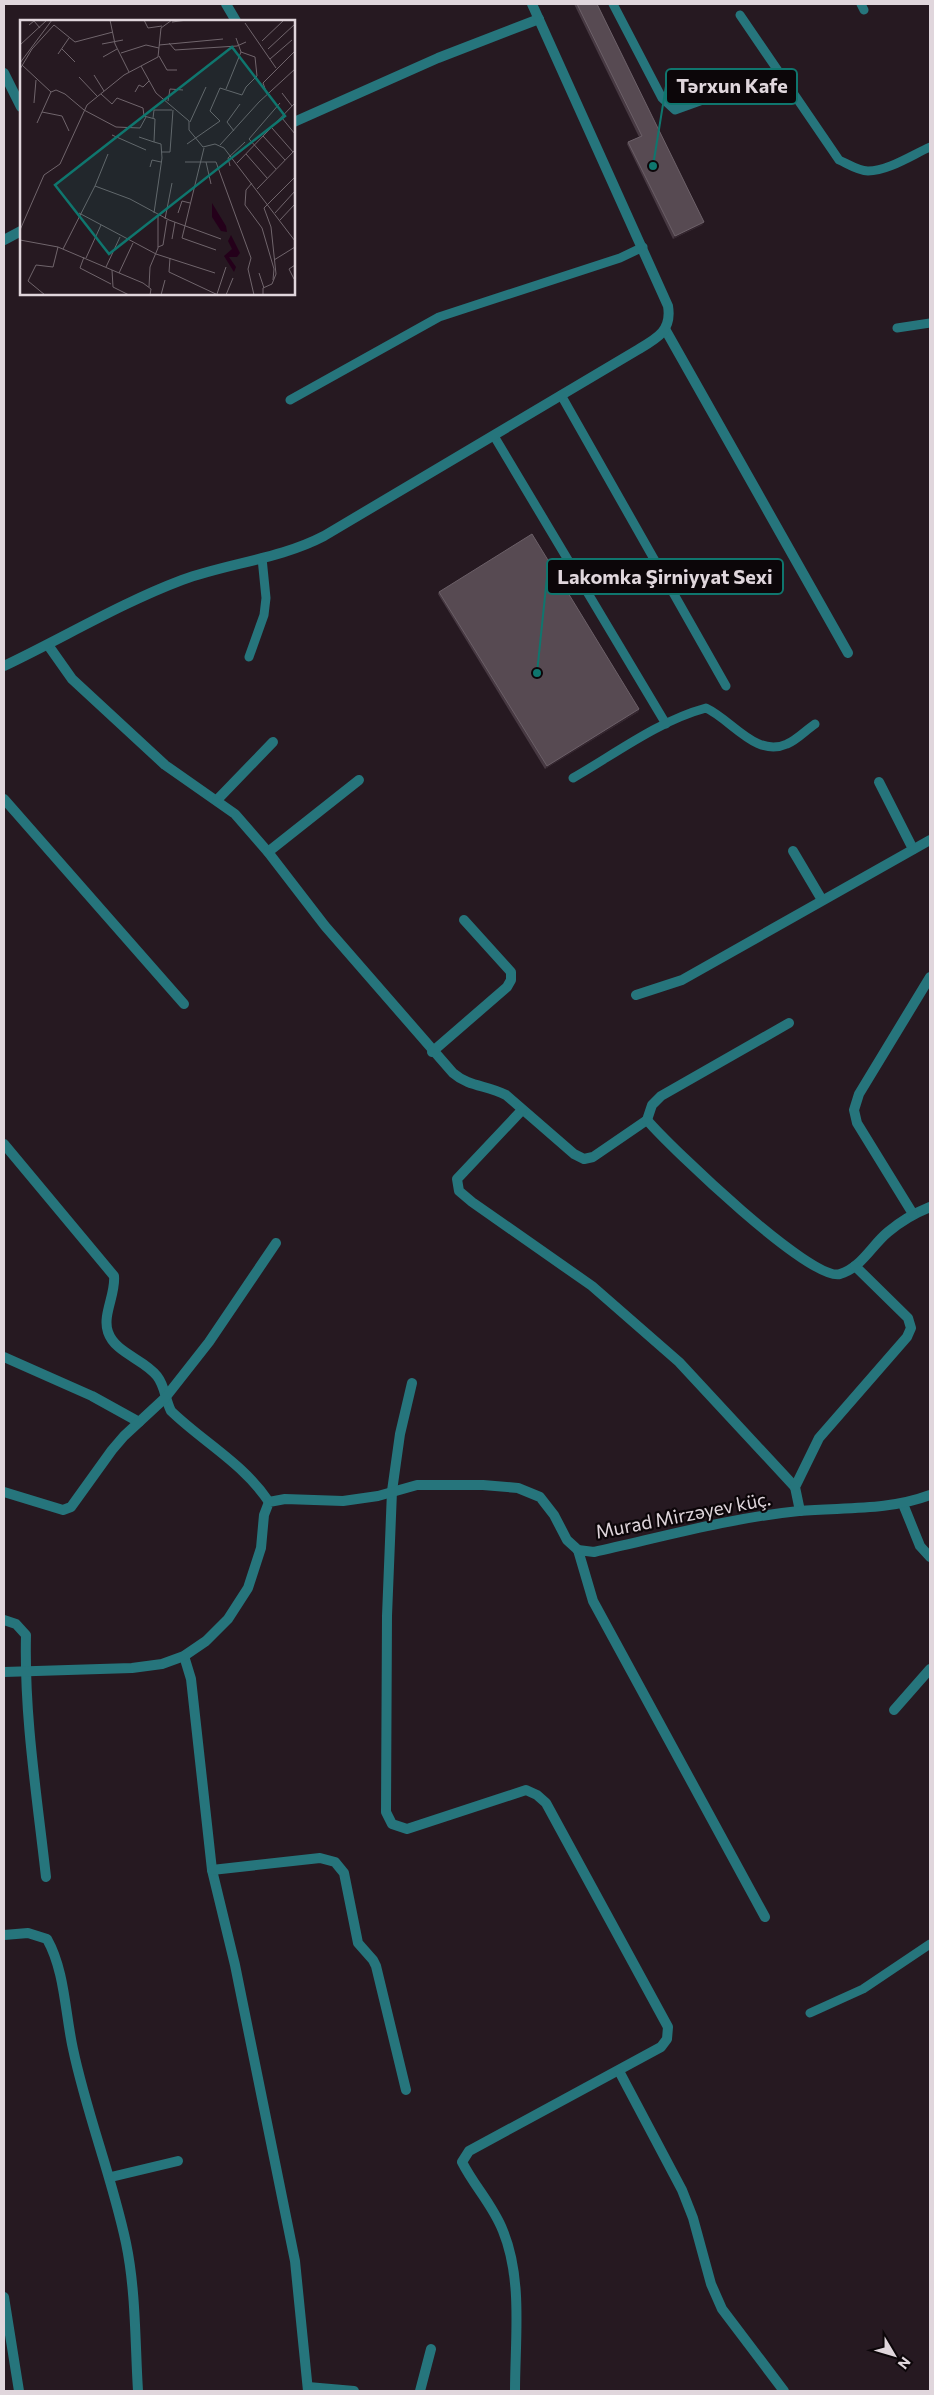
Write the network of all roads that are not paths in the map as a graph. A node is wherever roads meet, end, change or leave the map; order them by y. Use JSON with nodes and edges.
{"nodes":[{"id":1,"x":226,"y":4,"type":"edge"},
{"id":2,"x":532,"y":4,"type":"edge"},
{"id":3,"x":613,"y":4,"type":"edge"},
{"id":4,"x":740,"y":15,"type":"dead end"},
{"id":5,"x":539,"y":19,"type":"junction"},
{"id":6,"x":235,"y":20,"type":"edge"},
{"id":7,"x":4,"y":73,"type":"edge"},
{"id":8,"x":700,"y":101,"type":"dead end"},
{"id":9,"x":20,"y":105,"type":"edge"},
{"id":10,"x":295,"y":122,"type":"edge"},
{"id":11,"x":930,"y":147,"type":"edge"},
{"id":12,"x":20,"y":232,"type":"edge"},
{"id":13,"x":4,"y":240,"type":"edge"},
{"id":14,"x":643,"y":247,"type":"junction"},
{"id":15,"x":930,"y":323,"type":"edge"},
{"id":16,"x":897,"y":328,"type":"dead end"},
{"id":17,"x":665,"y":330,"type":"junction"},
{"id":18,"x":561,"y":395,"type":"junction"},
{"id":19,"x":290,"y":400,"type":"dead end"},
{"id":20,"x":494,"y":436,"type":"junction"},
{"id":21,"x":262,"y":558,"type":"junction"},
{"id":22,"x":48,"y":645,"type":"junction"},
{"id":23,"x":848,"y":653,"type":"dead end"},
{"id":24,"x":249,"y":657,"type":"dead end"},
{"id":25,"x":4,"y":666,"type":"edge"},
{"id":26,"x":726,"y":686,"type":"dead end"},
{"id":27,"x":666,"y":724,"type":"junction"},
{"id":28,"x":815,"y":724,"type":"dead end"},
{"id":29,"x":273,"y":742,"type":"dead end"},
{"id":30,"x":572,"y":778,"type":"dead end"},
{"id":31,"x":359,"y":780,"type":"dead end"},
{"id":32,"x":879,"y":782,"type":"dead end"},
{"id":33,"x":4,"y":799,"type":"edge"},
{"id":34,"x":217,"y":800,"type":"junction"},
{"id":35,"x":930,"y":840,"type":"edge"},
{"id":36,"x":913,"y":849,"type":"junction"},
{"id":37,"x":793,"y":851,"type":"dead end"},
{"id":38,"x":268,"y":852,"type":"junction"},
{"id":39,"x":822,"y":900,"type":"junction"},
{"id":40,"x":464,"y":920,"type":"dead end"},
{"id":41,"x":930,"y":977,"type":"edge"},
{"id":42,"x":636,"y":995,"type":"dead end"},
{"id":43,"x":184,"y":1004,"type":"dead end"},
{"id":44,"x":789,"y":1023,"type":"dead end"},
{"id":45,"x":432,"y":1052,"type":"junction"},
{"id":46,"x":522,"y":1110,"type":"junction"},
{"id":47,"x":647,"y":1120,"type":"junction"},
{"id":48,"x":4,"y":1144,"type":"edge"},
{"id":49,"x":930,"y":1207,"type":"edge"},
{"id":50,"x":913,"y":1214,"type":"junction"},
{"id":51,"x":276,"y":1243,"type":"dead end"},
{"id":52,"x":855,"y":1266,"type":"junction"},
{"id":53,"x":4,"y":1357,"type":"edge"},
{"id":54,"x":412,"y":1383,"type":"dead end"},
{"id":55,"x":165,"y":1398,"type":"junction"},
{"id":56,"x":140,"y":1422,"type":"junction"},
{"id":57,"x":795,"y":1487,"type":"junction"},
{"id":58,"x":392,"y":1491,"type":"junction"},
{"id":59,"x":4,"y":1492,"type":"edge"},
{"id":60,"x":930,"y":1495,"type":"edge"},
{"id":61,"x":269,"y":1502,"type":"junction"},
{"id":62,"x":903,"y":1504,"type":"junction"},
{"id":63,"x":800,"y":1511,"type":"junction"},
{"id":64,"x":578,"y":1550,"type":"junction"},
{"id":65,"x":930,"y":1557,"type":"edge"},
{"id":66,"x":4,"y":1620,"type":"edge"},
{"id":67,"x":184,"y":1656,"type":"junction"},
{"id":68,"x":930,"y":1669,"type":"edge"},
{"id":69,"x":25,"y":1671,"type":"junction"},
{"id":70,"x":4,"y":1672,"type":"edge"},
{"id":71,"x":894,"y":1710,"type":"dead end"},
{"id":72,"x":212,"y":1870,"type":"junction"},
{"id":73,"x":46,"y":1877,"type":"dead end"},
{"id":74,"x":765,"y":1917,"type":"dead end"},
{"id":75,"x":4,"y":1935,"type":"edge"},
{"id":76,"x":930,"y":1944,"type":"edge"},
{"id":77,"x":810,"y":2013,"type":"dead end"},
{"id":78,"x":619,"y":2071,"type":"junction"},
{"id":79,"x":406,"y":2090,"type":"dead end"},
{"id":80,"x":178,"y":2161,"type":"dead end"},
{"id":81,"x":111,"y":2178,"type":"junction"},
{"id":82,"x":4,"y":2297,"type":"edge"},
{"id":83,"x":431,"y":2349,"type":"dead end"},
{"id":84,"x":8,"y":2355,"type":"edge"},
{"id":85,"x":308,"y":2389,"type":"edge"},
{"id":86,"x":19,"y":2391,"type":"edge"},
{"id":87,"x":138,"y":2391,"type":"edge"},
{"id":88,"x":354,"y":2391,"type":"edge"},
{"id":89,"x":420,"y":2391,"type":"edge"},
{"id":90,"x":515,"y":2391,"type":"edge"},
{"id":91,"x":784,"y":2391,"type":"edge"}],
"edges":[{"from":1,"to":6,"type":"street"},
{"from":2,"to":5,"type":"street"},
{"from":3,"to":8,"type":"lane"},
{"from":4,"to":11,"type":"lane"},
{"from":5,"to":10,"type":"street"},
{"from":5,"to":14,"type":"street"},
{"from":7,"to":9,"type":"street"},
{"from":12,"to":13,"type":"street"},
{"from":14,"to":17,"type":"street"},
{"from":14,"to":19,"type":"lane"},
{"from":15,"to":16,"type":"lane"},
{"from":17,"to":18,"type":"street"},
{"from":17,"to":23,"type":"street"},
{"from":18,"to":20,"type":"street"},
{"from":18,"to":26,"type":"lane"},
{"from":20,"to":21,"type":"street"},
{"from":20,"to":27,"type":"lane"},
{"from":21,"to":22,"type":"street"},
{"from":21,"to":24,"type":"lane"},
{"from":22,"to":25,"type":"street"},
{"from":22,"to":34,"type":"street"},
{"from":27,"to":28,"type":"lane"},
{"from":27,"to":30,"type":"lane"},
{"from":29,"to":34,"type":"street"},
{"from":31,"to":38,"type":"street"},
{"from":32,"to":36,"type":"street"},
{"from":33,"to":43,"type":"street"},
{"from":34,"to":38,"type":"street"},
{"from":35,"to":36,"type":"street"},
{"from":36,"to":39,"type":"street"},
{"from":37,"to":39,"type":"street"},
{"from":38,"to":45,"type":"street"},
{"from":39,"to":42,"type":"street"},
{"from":40,"to":45,"type":"street"},
{"from":41,"to":50,"type":"street"},
{"from":44,"to":47,"type":"street"},
{"from":45,"to":46,"type":"street"},
{"from":46,"to":47,"type":"street"},
{"from":46,"to":57,"type":"street"},
{"from":47,"to":52,"type":"street"},
{"from":48,"to":55,"type":"street"},
{"from":49,"to":50,"type":"street"},
{"from":50,"to":52,"type":"street"},
{"from":51,"to":55,"type":"street"},
{"from":52,"to":57,"type":"street"},
{"from":53,"to":56,"type":"street"},
{"from":54,"to":58,"type":"street"},
{"from":55,"to":56,"type":"street"},
{"from":55,"to":61,"type":"street"},
{"from":56,"to":59,"type":"street"},
{"from":57,"to":63,"type":"street"},
{"from":58,"to":61,"type":"street","name":"Murad Mirzəyev küç."},
{"from":58,"to":64,"type":"street","name":"Murad Mirzəyev küç."},
{"from":58,"to":78,"type":"street"},
{"from":60,"to":62,"type":"street","name":"Murad Mirzəyev küç."},
{"from":61,"to":67,"type":"street"},
{"from":62,"to":63,"type":"street","name":"Murad Mirzəyev küç."},
{"from":62,"to":65,"type":"street"},
{"from":63,"to":64,"type":"street","name":"Murad Mirzəyev küç."},
{"from":64,"to":74,"type":"street"},
{"from":66,"to":69,"type":"street"},
{"from":67,"to":69,"type":"street"},
{"from":67,"to":72,"type":"street"},
{"from":68,"to":71,"type":"street"},
{"from":69,"to":70,"type":"street"},
{"from":69,"to":73,"type":"street"},
{"from":72,"to":79,"type":"street"},
{"from":72,"to":85,"type":"street"},
{"from":75,"to":81,"type":"street"},
{"from":76,"to":77,"type":"lane"},
{"from":78,"to":90,"type":"street"},
{"from":78,"to":91,"type":"street"},
{"from":80,"to":81,"type":"street"},
{"from":81,"to":87,"type":"street"},
{"from":82,"to":84,"type":"street"},
{"from":83,"to":89,"type":"street"},
{"from":84,"to":86,"type":"street"},
{"from":85,"to":88,"type":"street"}]}
